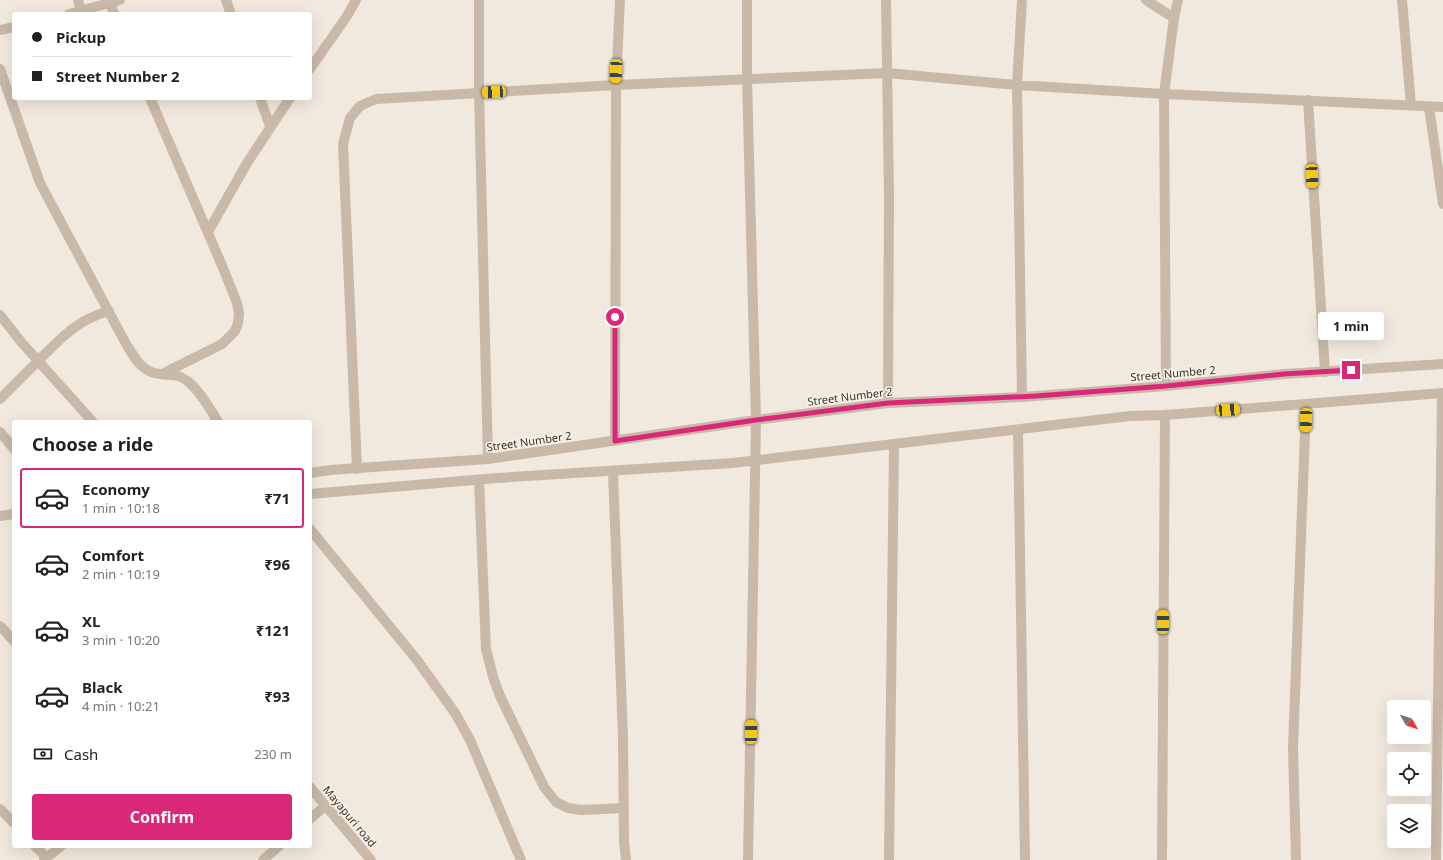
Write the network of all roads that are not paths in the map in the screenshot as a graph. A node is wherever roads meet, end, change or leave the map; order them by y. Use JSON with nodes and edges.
{"nodes":[{"id":1,"x":78,"y":0,"type":"edge"},
{"id":2,"x":120,"y":0,"type":"edge"},
{"id":3,"x":226,"y":0,"type":"edge"},
{"id":4,"x":356,"y":0,"type":"edge"},
{"id":5,"x":479,"y":0,"type":"edge"},
{"id":6,"x":620,"y":0,"type":"edge"},
{"id":7,"x":747,"y":0,"type":"edge"},
{"id":8,"x":886,"y":0,"type":"edge"},
{"id":9,"x":1022,"y":0,"type":"edge"},
{"id":10,"x":1146,"y":0,"type":"edge"},
{"id":11,"x":1178,"y":0,"type":"edge"},
{"id":12,"x":1402,"y":0,"type":"edge"},
{"id":13,"x":110,"y":3,"type":"junction"},
{"id":14,"x":81,"y":11,"type":"junction"},
{"id":15,"x":77,"y":12,"type":"edge"},
{"id":16,"x":113,"y":12,"type":"edge"},
{"id":17,"x":230,"y":12,"type":"edge"},
{"id":18,"x":1174,"y":18,"type":"junction"},
{"id":19,"x":12,"y":27,"type":"edge"},
{"id":20,"x":0,"y":30,"type":"edge"},
{"id":21,"x":312,"y":66,"type":"edge"},
{"id":22,"x":0,"y":69,"type":"edge"},
{"id":23,"x":887,"y":73,"type":"junction"},
{"id":24,"x":747,"y":80,"type":"junction"},
{"id":25,"x":616,"y":85,"type":"junction"},
{"id":26,"x":1017,"y":85,"type":"junction"},
{"id":27,"x":479,"y":93,"type":"junction"},
{"id":28,"x":1164,"y":94,"type":"junction"},
{"id":29,"x":151,"y":100,"type":"edge"},
{"id":30,"x":261,"y":100,"type":"edge"},
{"id":31,"x":289,"y":100,"type":"edge"},
{"id":32,"x":1308,"y":100,"type":"junction"},
{"id":33,"x":1411,"y":105,"type":"junction"},
{"id":34,"x":1429,"y":107,"type":"junction"},
{"id":35,"x":1443,"y":107,"type":"edge"},
{"id":36,"x":270,"y":126,"type":"junction"},
{"id":37,"x":1443,"y":204,"type":"edge"},
{"id":38,"x":208,"y":232,"type":"junction"},
{"id":39,"x":109,"y":311,"type":"junction"},
{"id":40,"x":0,"y":315,"type":"edge"},
{"id":41,"x":38,"y":361,"type":"junction"},
{"id":42,"x":1443,"y":364,"type":"edge"},
{"id":43,"x":1325,"y":372,"type":"junction"},
{"id":44,"x":160,"y":374,"type":"junction"},
{"id":45,"x":1166,"y":386,"type":"junction"},
{"id":46,"x":1442,"y":394,"type":"edge"},
{"id":47,"x":1022,"y":396,"type":"junction"},
{"id":48,"x":0,"y":400,"type":"edge"},
{"id":49,"x":888,"y":403,"type":"junction"},
{"id":50,"x":1306,"y":404,"type":"junction"},
{"id":51,"x":1165,"y":415,"type":"junction"},
{"id":52,"x":91,"y":420,"type":"edge"},
{"id":53,"x":217,"y":420,"type":"edge"},
{"id":54,"x":756,"y":420,"type":"junction"},
{"id":55,"x":1018,"y":430,"type":"junction"},
{"id":56,"x":0,"y":432,"type":"edge"},
{"id":57,"x":615,"y":441,"type":"junction"},
{"id":58,"x":894,"y":444,"type":"junction"},
{"id":59,"x":12,"y":447,"type":"edge"},
{"id":60,"x":488,"y":460,"type":"junction"},
{"id":61,"x":756,"y":460,"type":"junction"},
{"id":62,"x":357,"y":469,"type":"junction"},
{"id":63,"x":613,"y":471,"type":"junction"},
{"id":64,"x":312,"y":473,"type":"edge"},
{"id":65,"x":479,"y":480,"type":"junction"},
{"id":66,"x":312,"y":494,"type":"edge"},
{"id":67,"x":12,"y":514,"type":"edge"},
{"id":68,"x":0,"y":516,"type":"edge"},
{"id":69,"x":312,"y":531,"type":"edge"},
{"id":70,"x":0,"y":626,"type":"edge"},
{"id":71,"x":12,"y":639,"type":"edge"},
{"id":72,"x":312,"y":789,"type":"edge"},
{"id":73,"x":326,"y":806,"type":"junction"},
{"id":74,"x":623,"y":808,"type":"junction"},
{"id":75,"x":0,"y":809,"type":"edge"},
{"id":76,"x":312,"y":817,"type":"edge"},
{"id":77,"x":12,"y":821,"type":"edge"},
{"id":78,"x":37,"y":848,"type":"edge"},
{"id":79,"x":59,"y":848,"type":"edge"},
{"id":80,"x":277,"y":848,"type":"edge"},
{"id":81,"x":45,"y":859,"type":"edge"},
{"id":82,"x":263,"y":860,"type":"edge"},
{"id":83,"x":370,"y":860,"type":"edge"},
{"id":84,"x":521,"y":860,"type":"edge"},
{"id":85,"x":626,"y":860,"type":"edge"},
{"id":86,"x":748,"y":860,"type":"edge"},
{"id":87,"x":890,"y":860,"type":"edge"},
{"id":88,"x":1024,"y":860,"type":"edge"},
{"id":89,"x":1162,"y":860,"type":"edge"},
{"id":90,"x":1296,"y":860,"type":"edge"},
{"id":91,"x":1436,"y":860,"type":"edge"}],
"edges":[{"from":1,"to":14,"type":"street"},
{"from":2,"to":13,"type":"street"},
{"from":3,"to":17,"type":"street"},
{"from":4,"to":21,"type":"street"},
{"from":5,"to":27,"type":"street"},
{"from":6,"to":25,"type":"street"},
{"from":7,"to":24,"type":"street"},
{"from":8,"to":23,"type":"street"},
{"from":9,"to":26,"type":"street"},
{"from":10,"to":18,"type":"street"},
{"from":11,"to":18,"type":"street"},
{"from":12,"to":33,"type":"street"},
{"from":13,"to":14,"type":"street"},
{"from":13,"to":16,"type":"street"},
{"from":14,"to":15,"type":"street"},
{"from":18,"to":28,"type":"street"},
{"from":19,"to":20,"type":"street"},
{"from":22,"to":39,"type":"street"},
{"from":23,"to":24,"type":"street"},
{"from":23,"to":26,"type":"street"},
{"from":23,"to":49,"type":"street"},
{"from":24,"to":25,"type":"street"},
{"from":24,"to":54,"type":"street"},
{"from":25,"to":27,"type":"street"},
{"from":25,"to":57,"type":"street"},
{"from":26,"to":28,"type":"street"},
{"from":26,"to":47,"type":"street"},
{"from":27,"to":60,"type":"street"},
{"from":27,"to":62,"type":"street"},
{"from":28,"to":32,"type":"street"},
{"from":28,"to":45,"type":"street"},
{"from":29,"to":38,"type":"street"},
{"from":30,"to":36,"type":"street"},
{"from":31,"to":36,"type":"street"},
{"from":32,"to":33,"type":"street"},
{"from":32,"to":43,"type":"street"},
{"from":33,"to":34,"type":"street"},
{"from":34,"to":35,"type":"street"},
{"from":34,"to":37,"type":"street"},
{"from":36,"to":38,"type":"street"},
{"from":38,"to":44,"type":"street"},
{"from":39,"to":41,"type":"street"},
{"from":39,"to":44,"type":"street"},
{"from":40,"to":41,"type":"street"},
{"from":41,"to":48,"type":"street"},
{"from":41,"to":52,"type":"street"},
{"from":42,"to":43,"type":"street","name":"Street Number 2"},
{"from":43,"to":45,"type":"street","name":"Street Number 2"},
{"from":44,"to":53,"type":"street"},
{"from":45,"to":47,"type":"street","name":"Street Number 2"},
{"from":46,"to":50,"type":"street"},
{"from":46,"to":91,"type":"street"},
{"from":47,"to":49,"type":"street","name":"Street Number 2"},
{"from":49,"to":54,"type":"street","name":"Street Number 2"},
{"from":50,"to":51,"type":"street"},
{"from":50,"to":90,"type":"street"},
{"from":51,"to":55,"type":"street"},
{"from":51,"to":89,"type":"street"},
{"from":54,"to":57,"type":"street","name":"Street Number 2"},
{"from":54,"to":61,"type":"street"},
{"from":55,"to":58,"type":"street"},
{"from":55,"to":88,"type":"street"},
{"from":56,"to":59,"type":"street"},
{"from":57,"to":60,"type":"street","name":"Street Number 2"},
{"from":58,"to":61,"type":"street"},
{"from":58,"to":87,"type":"street"},
{"from":60,"to":62,"type":"street","name":"Street Number 2"},
{"from":61,"to":63,"type":"street"},
{"from":61,"to":86,"type":"street"},
{"from":62,"to":64,"type":"street","name":"Street Number 2"},
{"from":63,"to":65,"type":"street"},
{"from":63,"to":74,"type":"street"},
{"from":65,"to":66,"type":"street"},
{"from":65,"to":74,"type":"street"},
{"from":67,"to":68,"type":"street"},
{"from":69,"to":84,"type":"street"},
{"from":70,"to":71,"type":"street"},
{"from":72,"to":73,"type":"street","name":"Mayapuri road"},
{"from":73,"to":76,"type":"street"},
{"from":73,"to":83,"type":"street","name":"Mayapuri road"},
{"from":74,"to":85,"type":"street"},
{"from":75,"to":77,"type":"street"},
{"from":78,"to":81,"type":"street"},
{"from":79,"to":81,"type":"street"},
{"from":80,"to":82,"type":"street"}]}
